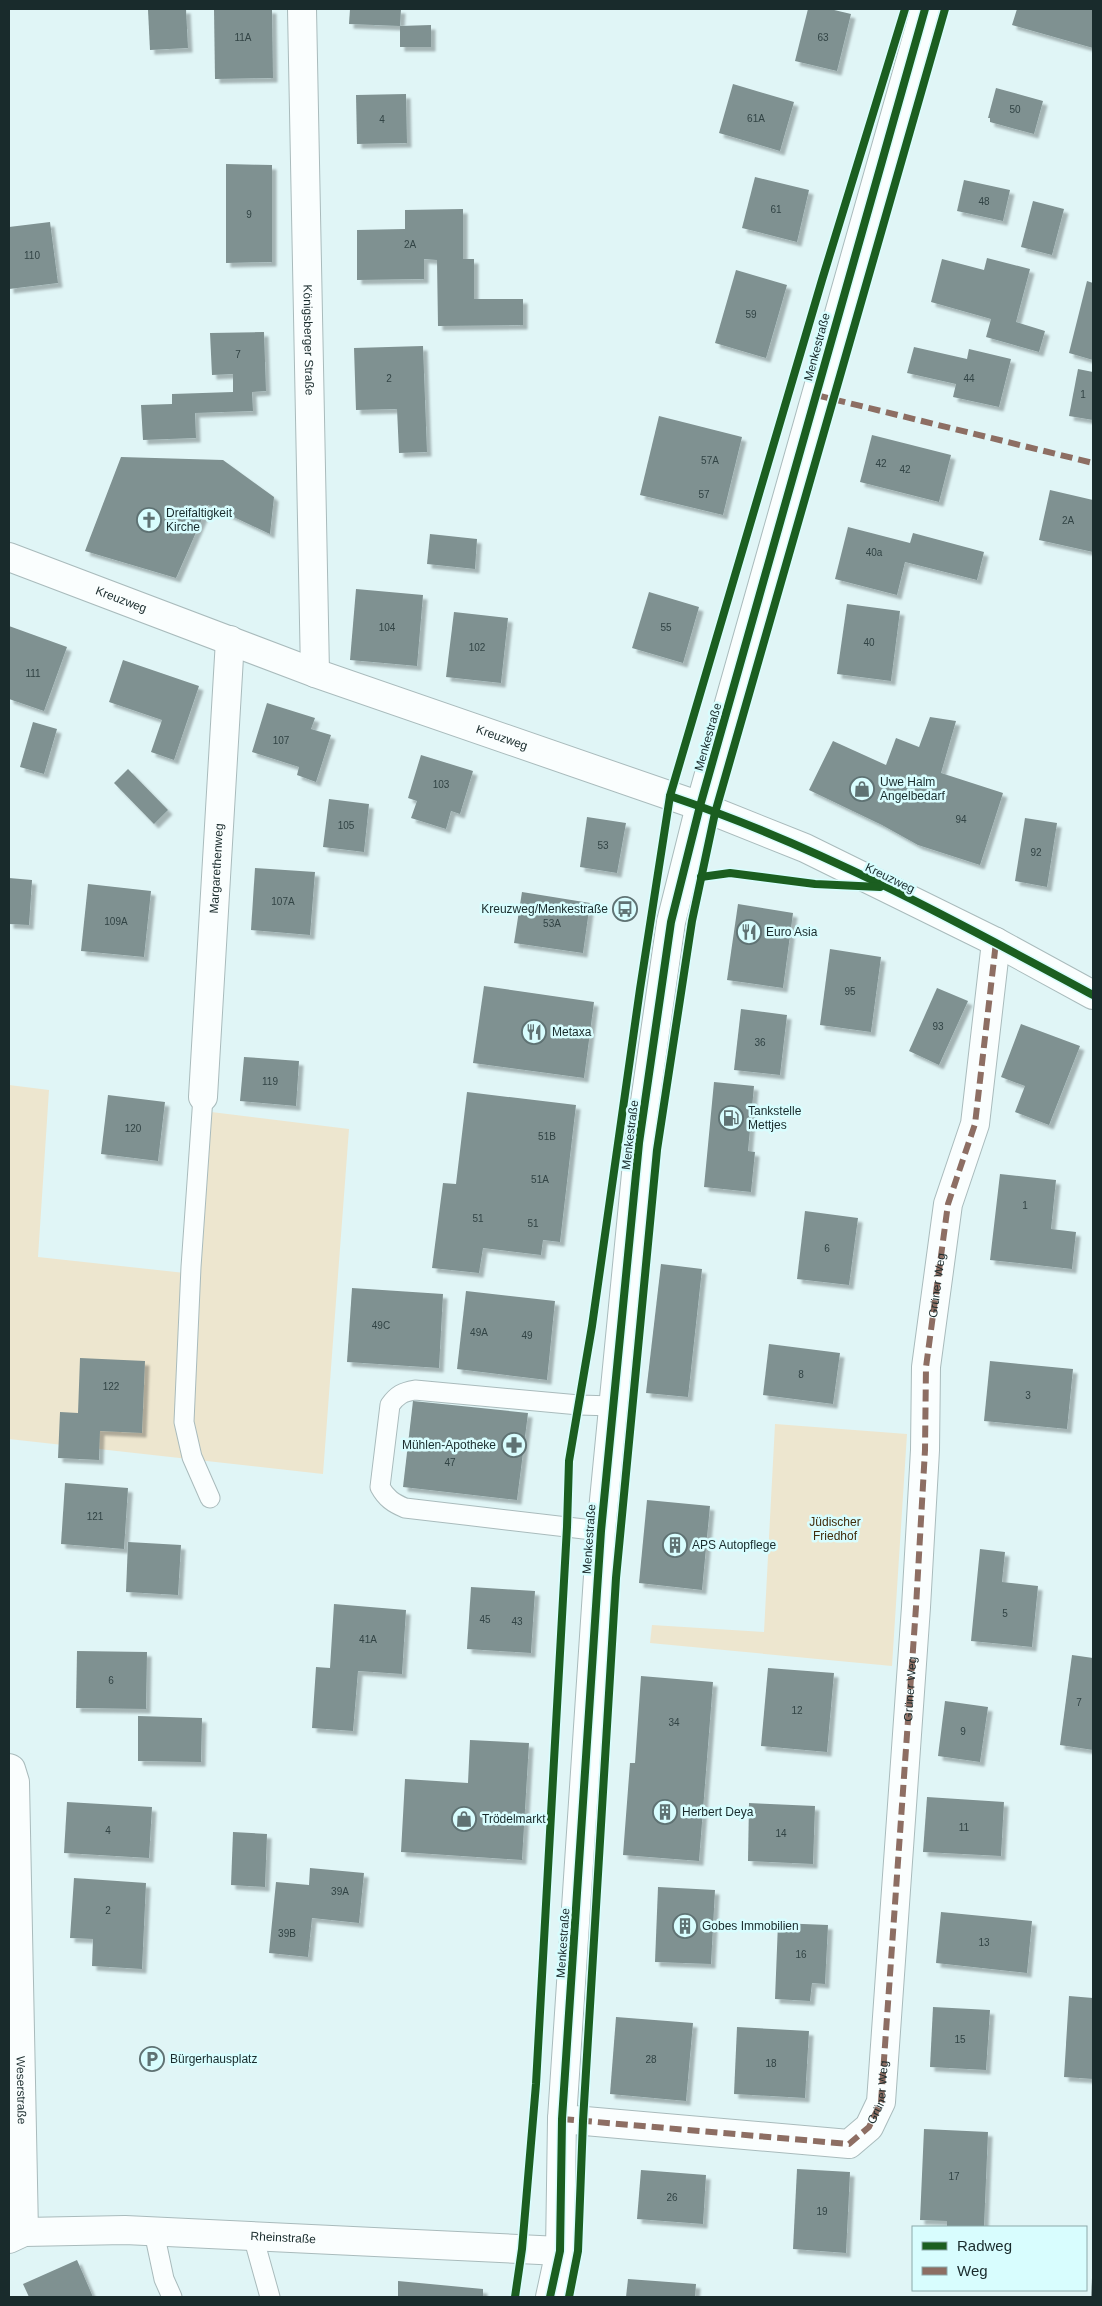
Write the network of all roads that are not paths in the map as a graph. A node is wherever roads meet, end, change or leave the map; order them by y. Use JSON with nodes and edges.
{"nodes":[{"id":1,"x":302,"y":9,"type":"edge"},
{"id":2,"x":925,"y":9,"type":"edge"},
{"id":3,"x":9,"y":557,"type":"edge"},
{"id":4,"x":230,"y":640,"type":"junction"},
{"id":5,"x":315,"y":673,"type":"junction"},
{"id":6,"x":700,"y":806,"type":"junction"},
{"id":7,"x":996,"y":942,"type":"junction"},
{"id":8,"x":1093,"y":995,"type":"edge"},
{"id":9,"x":203,"y":1097,"type":"joint"},
{"id":10,"x":613,"y":1406,"type":"junction"},
{"id":11,"x":210,"y":1498,"type":"dead end"},
{"id":12,"x":601,"y":1530,"type":"junction"},
{"id":13,"x":10,"y":1769,"type":"edge"},
{"id":14,"x":562,"y":2119,"type":"junction"},
{"id":15,"x":154,"y":2232,"type":"junction"},
{"id":16,"x":16,"y":2235,"type":"edge"},
{"id":17,"x":253,"y":2236,"type":"junction"},
{"id":18,"x":560,"y":2251,"type":"junction"},
{"id":19,"x":172,"y":2297,"type":"edge"},
{"id":20,"x":270,"y":2297,"type":"edge"},
{"id":21,"x":550,"y":2297,"type":"edge"}],
"edges":[{"from":1,"to":5,"type":"street","name":"Königsberger Straße"},
{"from":2,"to":6,"type":"street","name":"Menkestraße"},
{"from":3,"to":4,"type":"street","name":"Kreuzweg"},
{"from":4,"to":5,"type":"street","name":"Kreuzweg"},
{"from":4,"to":9,"type":"street","name":"Margarethenweg"},
{"from":5,"to":6,"type":"street","name":"Kreuzweg"},
{"from":6,"to":7,"type":"street","name":"Kreuzweg"},
{"from":6,"to":10,"type":"street","name":"Menkestraße"},
{"from":7,"to":8,"type":"street","name":"Kreuzweg"},
{"from":7,"to":14,"type":"street","name":"Grüner Weg"},
{"from":9,"to":11,"type":"lane"},
{"from":10,"to":12,"type":"street","name":"Menkestraße"},
{"from":10,"to":12,"type":"lane"},
{"from":12,"to":14,"type":"street","name":"Menkestraße"},
{"from":13,"to":16,"type":"street","name":"Weserstraße"},
{"from":14,"to":18,"type":"street","name":"Menkestraße"},
{"from":15,"to":16,"type":"street","name":"Rheinstraße"},
{"from":15,"to":17,"type":"street","name":"Rheinstraße"},
{"from":15,"to":19,"type":"lane"},
{"from":17,"to":18,"type":"street","name":"Rheinstraße"},
{"from":17,"to":20,"type":"lane"},
{"from":18,"to":21,"type":"street","name":"Menkestraße"}]}
